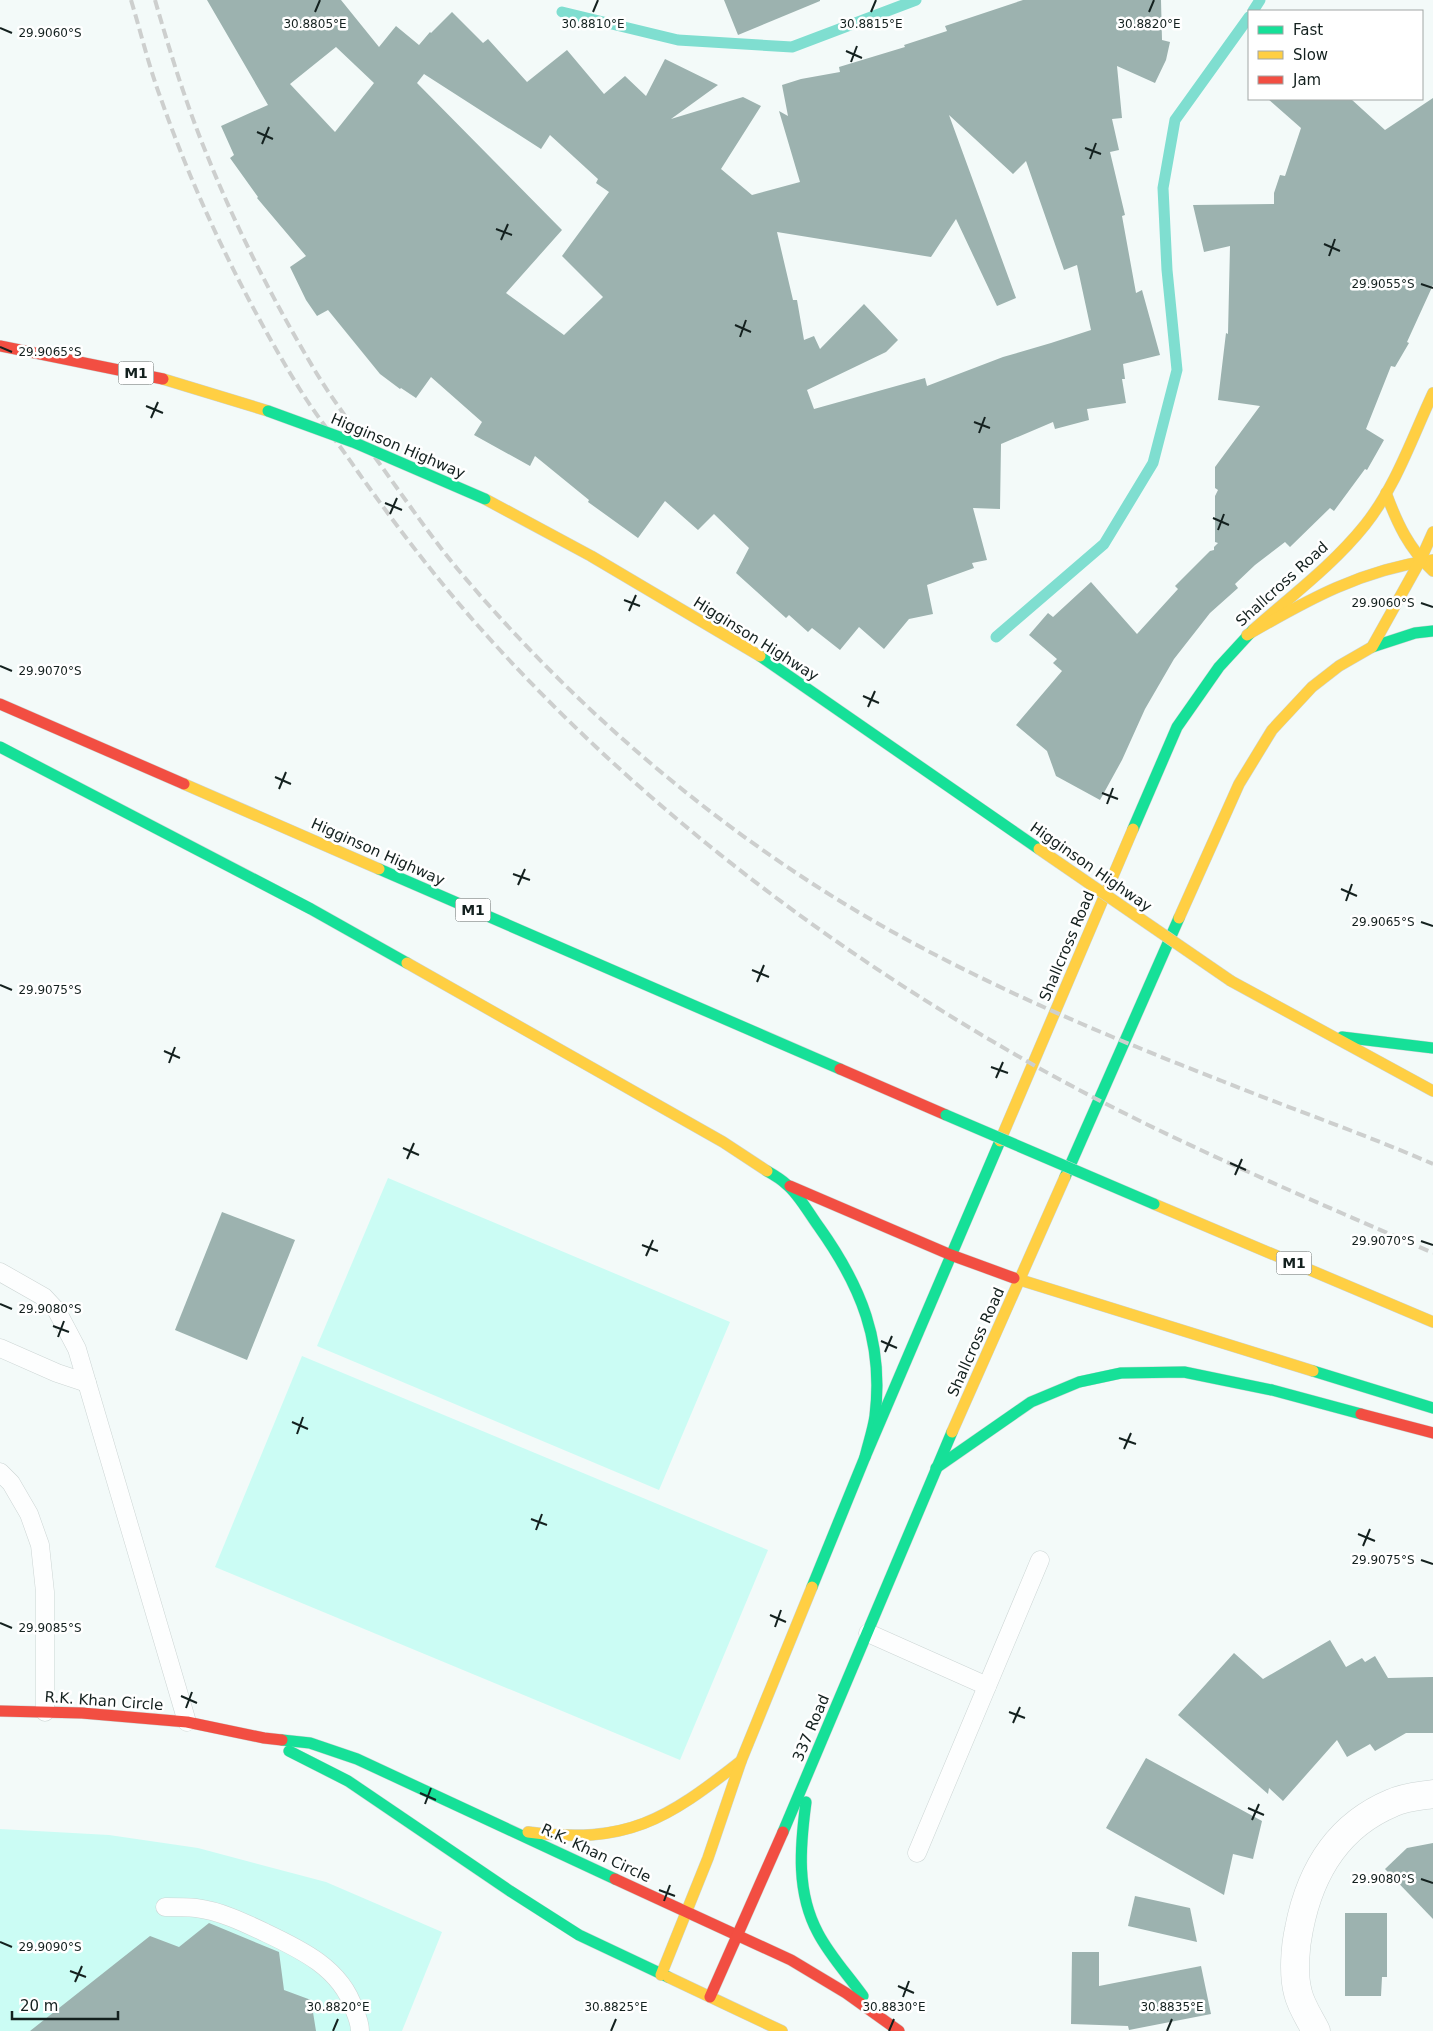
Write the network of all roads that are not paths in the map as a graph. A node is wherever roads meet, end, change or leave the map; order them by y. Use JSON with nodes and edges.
{"nodes":[{"id":1,"x":0,"y":346,"type":"edge"},
{"id":2,"x":1433,"y":393,"type":"edge"},
{"id":3,"x":1386,"y":493,"type":"junction"},
{"id":4,"x":1433,"y":532,"type":"edge"},
{"id":5,"x":1433,"y":560,"type":"edge"},
{"id":6,"x":1420,"y":561,"type":"junction"},
{"id":7,"x":1433,"y":571,"type":"edge"},
{"id":8,"x":1433,"y":631,"type":"edge"},
{"id":9,"x":1248,"y":635,"type":"junction"},
{"id":10,"x":1372,"y":647,"type":"junction"},
{"id":11,"x":0,"y":704,"type":"edge"},
{"id":12,"x":0,"y":746,"type":"edge"},
{"id":13,"x":1330,"y":1036,"type":"junction"},
{"id":14,"x":1433,"y":1048,"type":"edge"},
{"id":15,"x":1433,"y":1091,"type":"edge"},
{"id":16,"x":788,"y":1185,"type":"junction"},
{"id":17,"x":951,"y":1255,"type":"junction"},
{"id":18,"x":0,"y":1272,"type":"edge"},
{"id":19,"x":1020,"y":1280,"type":"junction"},
{"id":20,"x":1433,"y":1322,"type":"edge"},
{"id":21,"x":0,"y":1348,"type":"edge"},
{"id":22,"x":87,"y":1383,"type":"junction"},
{"id":23,"x":1433,"y":1408,"type":"edge"},
{"id":24,"x":1433,"y":1433,"type":"edge"},
{"id":25,"x":865,"y":1457,"type":"junction"},
{"id":26,"x":936,"y":1468,"type":"junction"},
{"id":27,"x":0,"y":1472,"type":"edge"},
{"id":28,"x":1040,"y":1560,"type":"dead end"},
{"id":29,"x":868,"y":1633,"type":"junction"},
{"id":30,"x":987,"y":1686,"type":"junction"},
{"id":31,"x":0,"y":1711,"type":"edge"},
{"id":32,"x":45,"y":1712,"type":"junction"},
{"id":33,"x":187,"y":1722,"type":"junction"},
{"id":34,"x":264,"y":1738,"type":"junction"},
{"id":35,"x":741,"y":1761,"type":"junction"},
{"id":36,"x":812,"y":1766,"type":"junction"},
{"id":37,"x":1433,"y":1794,"type":"edge"},
{"id":38,"x":506,"y":1828,"type":"junction"},
{"id":39,"x":917,"y":1853,"type":"dead end"},
{"id":40,"x":166,"y":1907,"type":"dead end"},
{"id":41,"x":687,"y":1911,"type":"junction"},
{"id":42,"x":737,"y":1935,"type":"junction"},
{"id":43,"x":661,"y":1975,"type":"junction"},
{"id":44,"x":710,"y":1997,"type":"junction"},
{"id":45,"x":875,"y":2012,"type":"junction"},
{"id":46,"x":360,"y":2031,"type":"edge"},
{"id":47,"x":782,"y":2031,"type":"edge"},
{"id":48,"x":898,"y":2031,"type":"edge"},
{"id":49,"x":1316,"y":2031,"type":"edge"}],
"edges":[{"from":1,"to":13,"type":"main road","name":"Higginson Highway","number":"M1","bridge":true},
{"from":2,"to":3,"type":"main road","name":"Shallcross Road"},
{"from":3,"to":6,"type":"main road"},
{"from":3,"to":9,"type":"main road","name":"Shallcross Road"},
{"from":4,"to":6,"type":"main road"},
{"from":5,"to":6,"type":"main road"},
{"from":6,"to":7,"type":"main road"},
{"from":6,"to":9,"type":"main road"},
{"from":6,"to":10,"type":"main road"},
{"from":8,"to":10,"type":"main road","name":"Shallcross Road"},
{"from":9,"to":17,"type":"main road","name":"Shallcross Road"},
{"from":10,"to":19,"type":"main road","name":"Shallcross Road"},
{"from":11,"to":20,"type":"main road","name":"Higginson Highway","number":"M1","bridge":true},
{"from":12,"to":16,"type":"main road"},
{"from":13,"to":14,"type":"main road"},
{"from":13,"to":15,"type":"main road","name":"Higginson Highway","number":"M1"},
{"from":16,"to":17,"type":"main road"},
{"from":16,"to":25,"type":"main road"},
{"from":17,"to":19,"type":"main road"},
{"from":17,"to":25,"type":"main road","name":"Shallcross Road"},
{"from":18,"to":22,"type":"lane"},
{"from":19,"to":23,"type":"main road"},
{"from":19,"to":26,"type":"main road","name":"Shallcross Road"},
{"from":21,"to":22,"type":"lane"},
{"from":22,"to":33,"type":"lane"},
{"from":24,"to":26,"type":"main road"},
{"from":25,"to":35,"type":"main road"},
{"from":26,"to":29,"type":"main road","name":"337 Road"},
{"from":27,"to":32,"type":"lane"},
{"from":28,"to":30,"type":"lane"},
{"from":29,"to":30,"type":"lane"},
{"from":29,"to":36,"type":"main road","name":"337 Road"},
{"from":30,"to":39,"type":"lane"},
{"from":31,"to":32,"type":"main road","name":"R.K. Khan Circle"},
{"from":32,"to":33,"type":"main road","name":"R.K. Khan Circle"},
{"from":33,"to":34,"type":"main road","name":"R.K. Khan Circle"},
{"from":34,"to":38,"type":"main road","name":"R.K. Khan Circle"},
{"from":34,"to":43,"type":"main road","name":"R.K. Khan Circle"},
{"from":35,"to":38,"type":"main road"},
{"from":35,"to":41,"type":"main road"},
{"from":36,"to":42,"type":"main road","name":"337 Road"},
{"from":36,"to":45,"type":"main road"},
{"from":37,"to":49,"type":"street"},
{"from":38,"to":41,"type":"main road","name":"R.K. Khan Circle"},
{"from":40,"to":46,"type":"lane"},
{"from":41,"to":42,"type":"main road","name":"R.K. Khan Circle"},
{"from":41,"to":43,"type":"main road"},
{"from":42,"to":44,"type":"main road","name":"337 Road"},
{"from":42,"to":45,"type":"main road","name":"R.K. Khan Circle"},
{"from":43,"to":44,"type":"main road","name":"R.K. Khan Circle"},
{"from":44,"to":47,"type":"main road","name":"R.K. Khan Circle"},
{"from":45,"to":48,"type":"main road","name":"R.K. Khan Circle"}]}
